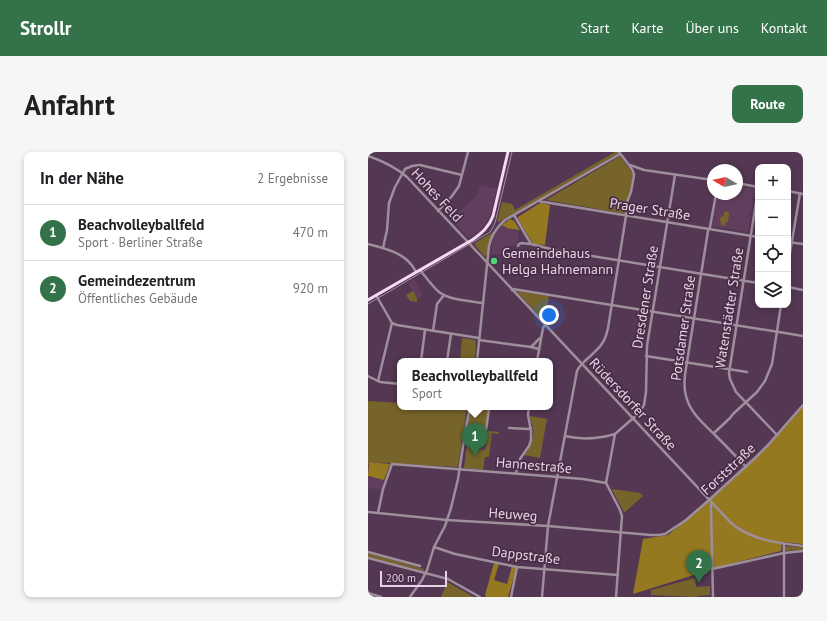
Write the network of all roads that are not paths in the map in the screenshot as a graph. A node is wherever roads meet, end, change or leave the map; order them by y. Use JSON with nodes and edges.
{"nodes":[{"id":1,"x":468,"y":152,"type":"edge"},
{"id":2,"x":508,"y":152,"type":"edge"},
{"id":3,"x":620,"y":153,"type":"edge"},
{"id":4,"x":368,"y":156,"type":"edge"},
{"id":5,"x":629,"y":165,"type":"junction"},
{"id":6,"x":402,"y":173,"type":"junction"},
{"id":7,"x":462,"y":175,"type":"junction"},
{"id":8,"x":675,"y":175,"type":"junction"},
{"id":9,"x":707,"y":179,"type":"edge"},
{"id":10,"x":743,"y":185,"type":"edge"},
{"id":11,"x":755,"y":187,"type":"edge"},
{"id":12,"x":791,"y":192,"type":"edge"},
{"id":13,"x":801,"y":194,"type":"edge"},
{"id":14,"x":540,"y":200,"type":"junction"},
{"id":15,"x":715,"y":200,"type":"edge"},
{"id":16,"x":756,"y":200,"type":"edge"},
{"id":17,"x":438,"y":211,"type":"junction"},
{"id":18,"x":514,"y":215,"type":"junction"},
{"id":19,"x":626,"y":216,"type":"junction"},
{"id":20,"x":668,"y":222,"type":"junction"},
{"id":21,"x":709,"y":229,"type":"junction"},
{"id":22,"x":750,"y":236,"type":"junction"},
{"id":23,"x":755,"y":237,"type":"edge"},
{"id":24,"x":791,"y":238,"type":"edge"},
{"id":25,"x":468,"y":242,"type":"junction"},
{"id":26,"x":791,"y":242,"type":"edge"},
{"id":27,"x":368,"y":244,"type":"edge"},
{"id":28,"x":531,"y":244,"type":"junction"},
{"id":29,"x":803,"y":244,"type":"edge"},
{"id":30,"x":518,"y":246,"type":"dead end"},
{"id":31,"x":383,"y":248,"type":"junction"},
{"id":32,"x":619,"y":260,"type":"junction"},
{"id":33,"x":487,"y":263,"type":"junction"},
{"id":34,"x":660,"y":266,"type":"junction"},
{"id":35,"x":420,"y":270,"type":"junction"},
{"id":36,"x":416,"y":272,"type":"junction"},
{"id":37,"x":702,"y":273,"type":"junction"},
{"id":38,"x":743,"y":280,"type":"junction"},
{"id":39,"x":755,"y":282,"type":"edge"},
{"id":40,"x":791,"y":288,"type":"edge"},
{"id":41,"x":512,"y":290,"type":"junction"},
{"id":42,"x":803,"y":290,"type":"edge"},
{"id":43,"x":376,"y":295,"type":"junction"},
{"id":44,"x":444,"y":295,"type":"junction"},
{"id":45,"x":368,"y":300,"type":"edge"},
{"id":46,"x":483,"y":303,"type":"junction"},
{"id":47,"x":612,"y":304,"type":"junction"},
{"id":48,"x":781,"y":308,"type":"edge"},
{"id":49,"x":653,"y":311,"type":"junction"},
{"id":50,"x":694,"y":318,"type":"junction"},
{"id":51,"x":392,"y":323,"type":"junction"},
{"id":52,"x":545,"y":325,"type":"junction"},
{"id":53,"x":736,"y":325,"type":"junction"},
{"id":54,"x":425,"y":330,"type":"junction"},
{"id":55,"x":433,"y":331,"type":"junction"},
{"id":56,"x":777,"y":332,"type":"junction"},
{"id":57,"x":451,"y":334,"type":"junction"},
{"id":58,"x":803,"y":336,"type":"edge"},
{"id":59,"x":541,"y":338,"type":"junction"},
{"id":60,"x":479,"y":339,"type":"junction"},
{"id":61,"x":531,"y":347,"type":"junction"},
{"id":62,"x":539,"y":349,"type":"junction"},
{"id":63,"x":646,"y":356,"type":"junction"},
{"id":64,"x":421,"y":358,"type":"edge"},
{"id":65,"x":448,"y":358,"type":"edge"},
{"id":66,"x":477,"y":358,"type":"edge"},
{"id":67,"x":538,"y":358,"type":"edge"},
{"id":68,"x":687,"y":362,"type":"junction"},
{"id":69,"x":582,"y":364,"type":"junction"},
{"id":70,"x":729,"y":369,"type":"junction"},
{"id":71,"x":747,"y":372,"type":"dead end"},
{"id":72,"x":368,"y":376,"type":"edge"},
{"id":73,"x":378,"y":381,"type":"junction"},
{"id":74,"x":397,"y":384,"type":"edge"},
{"id":75,"x":746,"y":402,"type":"junction"},
{"id":76,"x":803,"y":405,"type":"edge"},
{"id":77,"x":469,"y":410,"type":"edge"},
{"id":78,"x":489,"y":410,"type":"edge"},
{"id":79,"x":529,"y":410,"type":"edge"},
{"id":80,"x":633,"y":418,"type":"junction"},
{"id":81,"x":466,"y":427,"type":"junction"},
{"id":82,"x":509,"y":428,"type":"dead end"},
{"id":83,"x":531,"y":428,"type":"junction"},
{"id":84,"x":714,"y":433,"type":"junction"},
{"id":85,"x":615,"y":434,"type":"junction"},
{"id":86,"x":777,"y":435,"type":"junction"},
{"id":87,"x":565,"y":436,"type":"junction"},
{"id":88,"x":746,"y":467,"type":"junction"},
{"id":89,"x":460,"y":469,"type":"junction"},
{"id":90,"x":516,"y":473,"type":"junction"},
{"id":91,"x":558,"y":477,"type":"junction"},
{"id":92,"x":606,"y":483,"type":"junction"},
{"id":93,"x":710,"y":500,"type":"junction"},
{"id":94,"x":712,"y":503,"type":"junction"},
{"id":95,"x":368,"y":512,"type":"edge"},
{"id":96,"x":378,"y":513,"type":"junction"},
{"id":97,"x":447,"y":520,"type":"junction"},
{"id":98,"x":548,"y":526,"type":"junction"},
{"id":99,"x":621,"y":533,"type":"junction"},
{"id":100,"x":658,"y":536,"type":"joint"},
{"id":101,"x":784,"y":544,"type":"junction"},
{"id":102,"x":803,"y":546,"type":"edge"},
{"id":103,"x":434,"y":547,"type":"junction"},
{"id":104,"x":803,"y":551,"type":"edge"},
{"id":105,"x":368,"y":552,"type":"edge"},
{"id":106,"x":784,"y":553,"type":"junction"},
{"id":107,"x":368,"y":558,"type":"edge"},
{"id":108,"x":413,"y":565,"type":"junction"},
{"id":109,"x":420,"y":566,"type":"dead end"},
{"id":110,"x":517,"y":567,"type":"junction"},
{"id":111,"x":545,"y":569,"type":"junction"},
{"id":112,"x":712,"y":569,"type":"junction"},
{"id":113,"x":412,"y":570,"type":"junction"},
{"id":114,"x":426,"y":573,"type":"junction"},
{"id":115,"x":618,"y":575,"type":"junction"},
{"id":116,"x":368,"y":593,"type":"edge"},
{"id":117,"x":380,"y":597,"type":"edge"},
{"id":118,"x":410,"y":597,"type":"edge"},
{"id":119,"x":480,"y":597,"type":"edge"},
{"id":120,"x":511,"y":597,"type":"edge"},
{"id":121,"x":542,"y":597,"type":"edge"},
{"id":122,"x":616,"y":597,"type":"edge"},
{"id":123,"x":713,"y":597,"type":"edge"},
{"id":124,"x":784,"y":597,"type":"edge"}],
"edges":[{"from":1,"to":7,"type":"street"},
{"from":2,"to":25,"type":"main road"},
{"from":3,"to":5,"type":"street"},
{"from":3,"to":14,"type":"street"},
{"from":4,"to":6,"type":"street","name":"Hohes Feld"},
{"from":5,"to":8,"type":"street"},
{"from":5,"to":19,"type":"street"},
{"from":6,"to":7,"type":"street"},
{"from":6,"to":17,"type":"street","name":"Hohes Feld"},
{"from":6,"to":31,"type":"street"},
{"from":7,"to":17,"type":"street"},
{"from":8,"to":9,"type":"street"},
{"from":8,"to":20,"type":"street","name":"Dresdener Straße"},
{"from":10,"to":11,"type":"street"},
{"from":12,"to":13,"type":"street"},
{"from":13,"to":24,"type":"street"},
{"from":14,"to":18,"type":"street"},
{"from":14,"to":19,"type":"street","name":"Prager Straße"},
{"from":15,"to":21,"type":"street","name":"Potsdamer Straße"},
{"from":16,"to":22,"type":"street","name":"Watenstädter Straße"},
{"from":17,"to":25,"type":"street","name":"Hohes Feld"},
{"from":18,"to":28,"type":"street"},
{"from":18,"to":33,"type":"street"},
{"from":19,"to":20,"type":"street","name":"Prager Straße"},
{"from":19,"to":32,"type":"street"},
{"from":20,"to":21,"type":"street","name":"Prager Straße"},
{"from":20,"to":34,"type":"street","name":"Dresdener Straße"},
{"from":21,"to":22,"type":"street","name":"Prager Straße"},
{"from":21,"to":37,"type":"street","name":"Potsdamer Straße"},
{"from":22,"to":23,"type":"street","name":"Prager Straße"},
{"from":22,"to":38,"type":"street","name":"Watenstädter Straße"},
{"from":25,"to":33,"type":"street","name":"Rüdersdorfer Straße"},
{"from":25,"to":35,"type":"main road"},
{"from":26,"to":29,"type":"street"},
{"from":27,"to":31,"type":"street"},
{"from":28,"to":30,"type":"street"},
{"from":28,"to":32,"type":"street"},
{"from":31,"to":36,"type":"street"},
{"from":32,"to":34,"type":"street"},
{"from":32,"to":47,"type":"street"},
{"from":33,"to":41,"type":"street","name":"Rüdersdorfer Straße"},
{"from":33,"to":46,"type":"street"},
{"from":34,"to":37,"type":"street"},
{"from":34,"to":49,"type":"street","name":"Dresdener Straße"},
{"from":35,"to":36,"type":"main road"},
{"from":35,"to":44,"type":"street"},
{"from":36,"to":43,"type":"main road"},
{"from":37,"to":38,"type":"street"},
{"from":37,"to":50,"type":"street","name":"Potsdamer Straße"},
{"from":38,"to":39,"type":"street"},
{"from":38,"to":53,"type":"street","name":"Watenstädter Straße"},
{"from":40,"to":42,"type":"street"},
{"from":41,"to":47,"type":"street"},
{"from":41,"to":52,"type":"street","name":"Rüdersdorfer Straße"},
{"from":43,"to":45,"type":"main road"},
{"from":43,"to":51,"type":"street"},
{"from":44,"to":46,"type":"street"},
{"from":44,"to":55,"type":"street"},
{"from":46,"to":60,"type":"street"},
{"from":47,"to":49,"type":"street"},
{"from":47,"to":69,"type":"street"},
{"from":48,"to":56,"type":"street"},
{"from":49,"to":50,"type":"street"},
{"from":49,"to":63,"type":"street","name":"Dresdener Straße"},
{"from":50,"to":53,"type":"street"},
{"from":50,"to":68,"type":"street","name":"Potsdamer Straße"},
{"from":51,"to":54,"type":"street"},
{"from":51,"to":73,"type":"street"},
{"from":52,"to":59,"type":"street"},
{"from":52,"to":69,"type":"street","name":"Rüdersdorfer Straße"},
{"from":53,"to":56,"type":"street"},
{"from":53,"to":70,"type":"street","name":"Watenstädter Straße"},
{"from":54,"to":55,"type":"street"},
{"from":54,"to":64,"type":"street"},
{"from":55,"to":57,"type":"street"},
{"from":56,"to":58,"type":"street"},
{"from":56,"to":75,"type":"street"},
{"from":57,"to":60,"type":"street"},
{"from":57,"to":65,"type":"street"},
{"from":59,"to":61,"type":"street"},
{"from":59,"to":62,"type":"street"},
{"from":60,"to":61,"type":"street"},
{"from":60,"to":66,"type":"street"},
{"from":61,"to":62,"type":"street"},
{"from":62,"to":67,"type":"street"},
{"from":63,"to":68,"type":"street"},
{"from":63,"to":80,"type":"street","name":"Dresdener Straße"},
{"from":68,"to":70,"type":"street"},
{"from":68,"to":84,"type":"street","name":"Potsdamer Straße"},
{"from":69,"to":80,"type":"street","name":"Rüdersdorfer Straße"},
{"from":69,"to":87,"type":"street"},
{"from":70,"to":71,"type":"street"},
{"from":70,"to":75,"type":"street","name":"Watenstädter Straße"},
{"from":72,"to":73,"type":"street"},
{"from":73,"to":74,"type":"street"},
{"from":75,"to":84,"type":"street"},
{"from":75,"to":86,"type":"street","name":"Watenstädter Straße"},
{"from":76,"to":86,"type":"street","name":"Forststraße"},
{"from":77,"to":81,"type":"street"},
{"from":78,"to":81,"type":"street"},
{"from":79,"to":83,"type":"street"},
{"from":80,"to":85,"type":"street","name":"Dresdener Straße"},
{"from":80,"to":93,"type":"street","name":"Rüdersdorfer Straße"},
{"from":81,"to":89,"type":"street"},
{"from":82,"to":83,"type":"street"},
{"from":83,"to":90,"type":"street"},
{"from":84,"to":88,"type":"street","name":"Potsdamer Straße"},
{"from":85,"to":87,"type":"street"},
{"from":85,"to":92,"type":"street"},
{"from":86,"to":88,"type":"street","name":"Forststraße"},
{"from":87,"to":91,"type":"street"},
{"from":88,"to":93,"type":"street","name":"Forststraße"},
{"from":89,"to":90,"type":"street","name":"Hannestraße"},
{"from":89,"to":96,"type":"street","name":"Hannestraße"},
{"from":89,"to":97,"type":"street"},
{"from":90,"to":91,"type":"street","name":"Hannestraße"},
{"from":91,"to":92,"type":"street","name":"Hannestraße"},
{"from":91,"to":98,"type":"street"},
{"from":92,"to":99,"type":"street"},
{"from":93,"to":94,"type":"street","name":"Rüdersdorfer Straße"},
{"from":93,"to":100,"type":"street","name":"Forststraße"},
{"from":94,"to":101,"type":"street","name":"Rüdersdorfer Straße"},
{"from":94,"to":112,"type":"street"},
{"from":95,"to":96,"type":"street","name":"Heuweg"},
{"from":96,"to":97,"type":"street","name":"Heuweg"},
{"from":97,"to":98,"type":"street","name":"Heuweg"},
{"from":97,"to":103,"type":"street"},
{"from":98,"to":99,"type":"street","name":"Heuweg"},
{"from":98,"to":111,"type":"street"},
{"from":99,"to":100,"type":"street","name":"Heuweg"},
{"from":99,"to":115,"type":"street"},
{"from":101,"to":102,"type":"street","name":"Rüdersdorfer Straße"},
{"from":101,"to":106,"type":"street"},
{"from":103,"to":110,"type":"street","name":"Dappstraße"},
{"from":103,"to":114,"type":"street"},
{"from":104,"to":106,"type":"street"},
{"from":105,"to":108,"type":"street"},
{"from":106,"to":112,"type":"street"},
{"from":106,"to":124,"type":"street"},
{"from":107,"to":113,"type":"street"},
{"from":108,"to":109,"type":"street"},
{"from":108,"to":113,"type":"street"},
{"from":110,"to":111,"type":"street","name":"Dappstraße"},
{"from":110,"to":120,"type":"street"},
{"from":111,"to":115,"type":"street","name":"Dappstraße"},
{"from":111,"to":121,"type":"street"},
{"from":112,"to":123,"type":"street"},
{"from":113,"to":114,"type":"street"},
{"from":114,"to":118,"type":"street"},
{"from":114,"to":119,"type":"street"},
{"from":115,"to":122,"type":"street"},
{"from":116,"to":117,"type":"street"}]}
